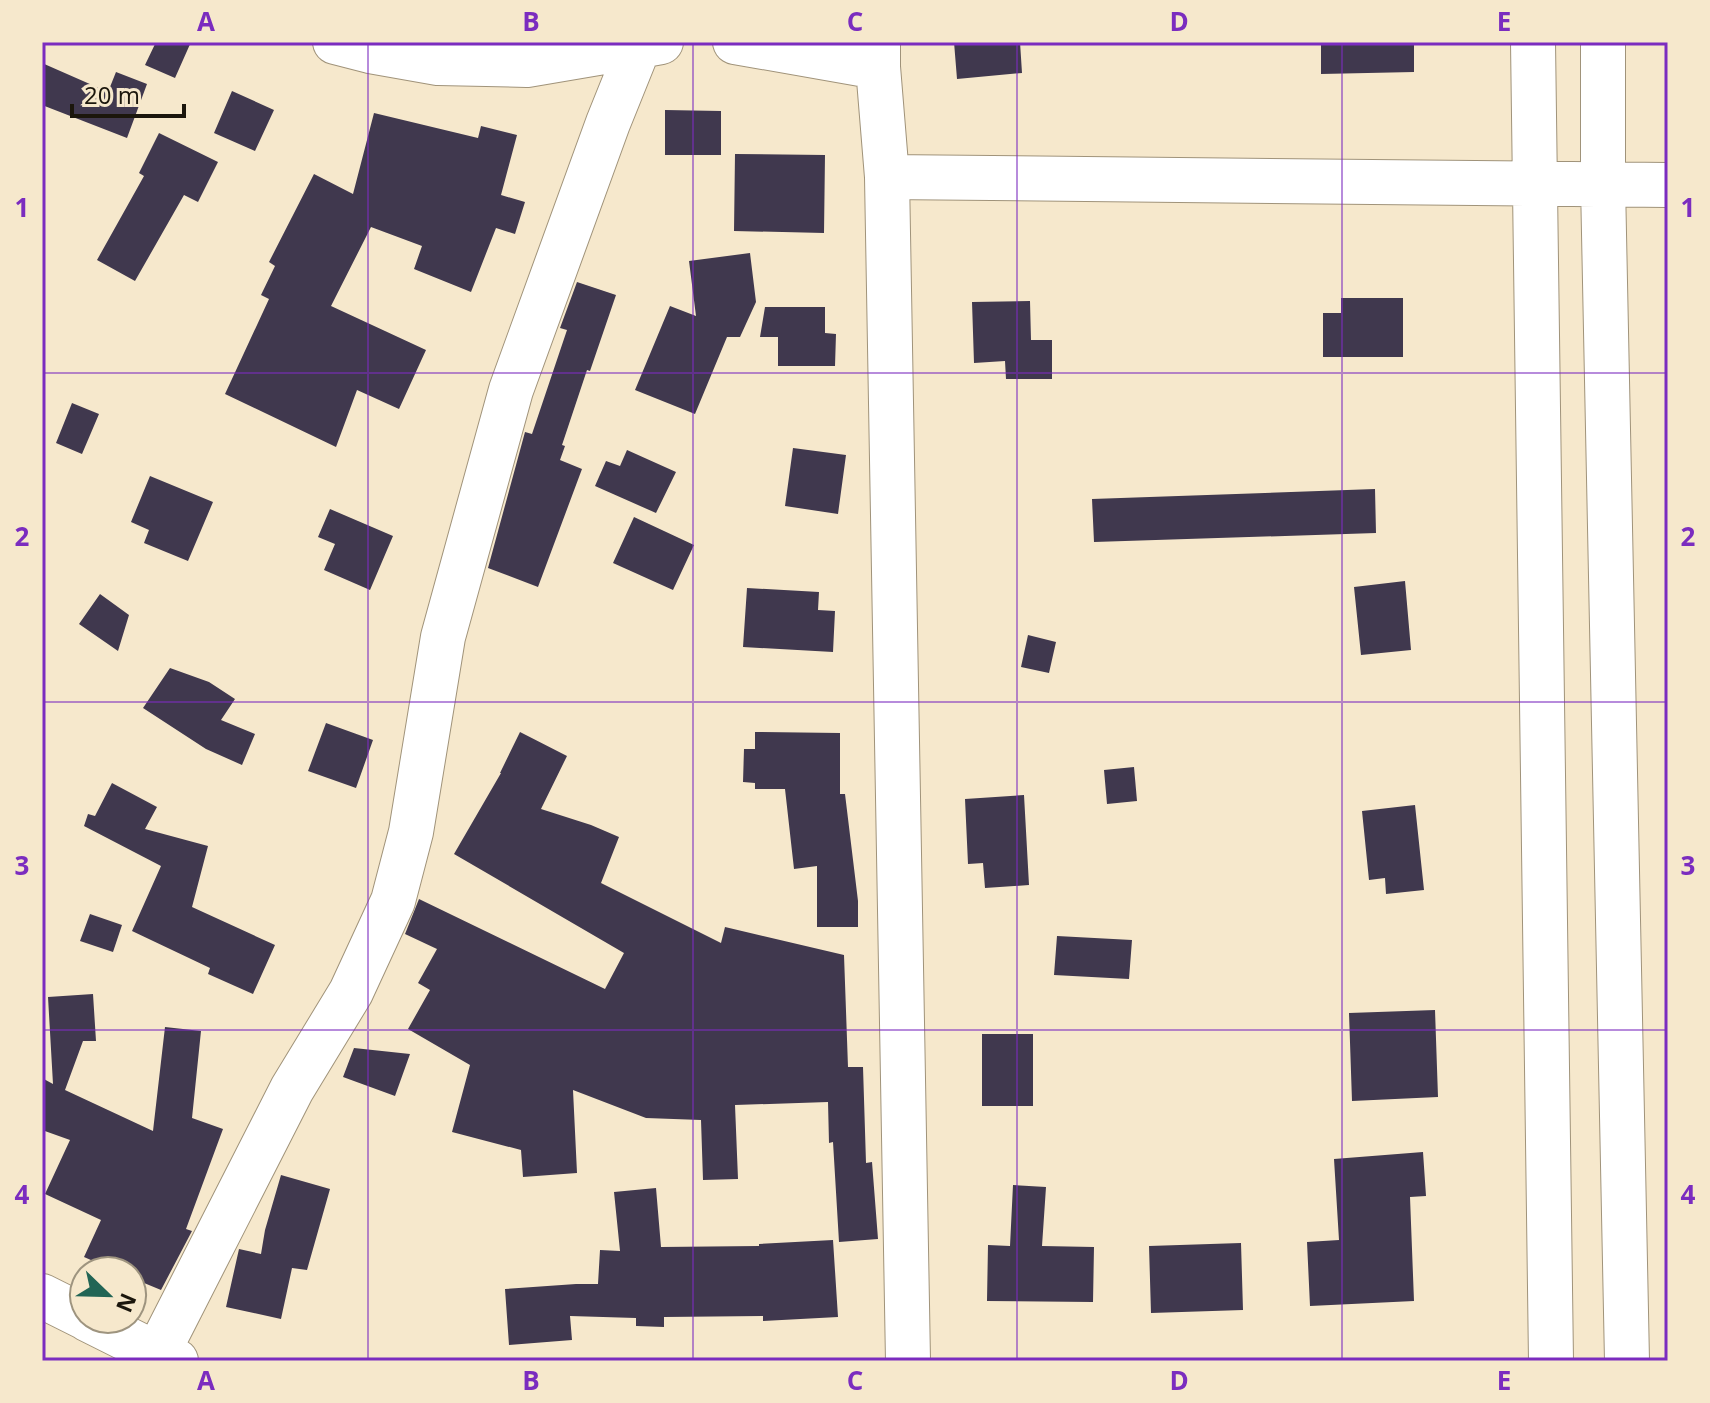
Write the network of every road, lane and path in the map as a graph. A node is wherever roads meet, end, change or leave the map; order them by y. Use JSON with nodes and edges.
{"nodes":[{"id":1,"x":335,"y":42,"type":"edge"},
{"id":2,"x":735,"y":42,"type":"edge"},
{"id":3,"x":1533,"y":42,"type":"edge"},
{"id":4,"x":1603,"y":42,"type":"edge"},
{"id":5,"x":650,"y":44,"type":"edge"},
{"id":6,"x":878,"y":54,"type":"edge"},
{"id":7,"x":887,"y":177,"type":"junction"},
{"id":8,"x":1534,"y":183,"type":"junction"},
{"id":9,"x":1603,"y":184,"type":"junction"},
{"id":10,"x":1668,"y":185,"type":"edge"},
{"id":11,"x":42,"y":1296,"type":"edge"},
{"id":12,"x":68,"y":1309,"type":"edge"},
{"id":13,"x":120,"y":1335,"type":"edge"},
{"id":14,"x":166,"y":1358,"type":"edge"},
{"id":15,"x":908,"y":1361,"type":"edge"},
{"id":16,"x":1551,"y":1361,"type":"edge"},
{"id":17,"x":1627,"y":1361,"type":"edge"}],
"edges":[{"from":1,"to":5,"type":"street"},
{"from":2,"to":6,"type":"street"},
{"from":3,"to":8,"type":"street"},
{"from":4,"to":9,"type":"street"},
{"from":5,"to":14,"type":"street"},
{"from":6,"to":7,"type":"street"},
{"from":7,"to":8,"type":"street"},
{"from":7,"to":15,"type":"street"},
{"from":8,"to":9,"type":"street"},
{"from":8,"to":16,"type":"street"},
{"from":9,"to":10,"type":"street"},
{"from":9,"to":17,"type":"street"},
{"from":11,"to":12,"type":"street"},
{"from":13,"to":14,"type":"street"}]}
